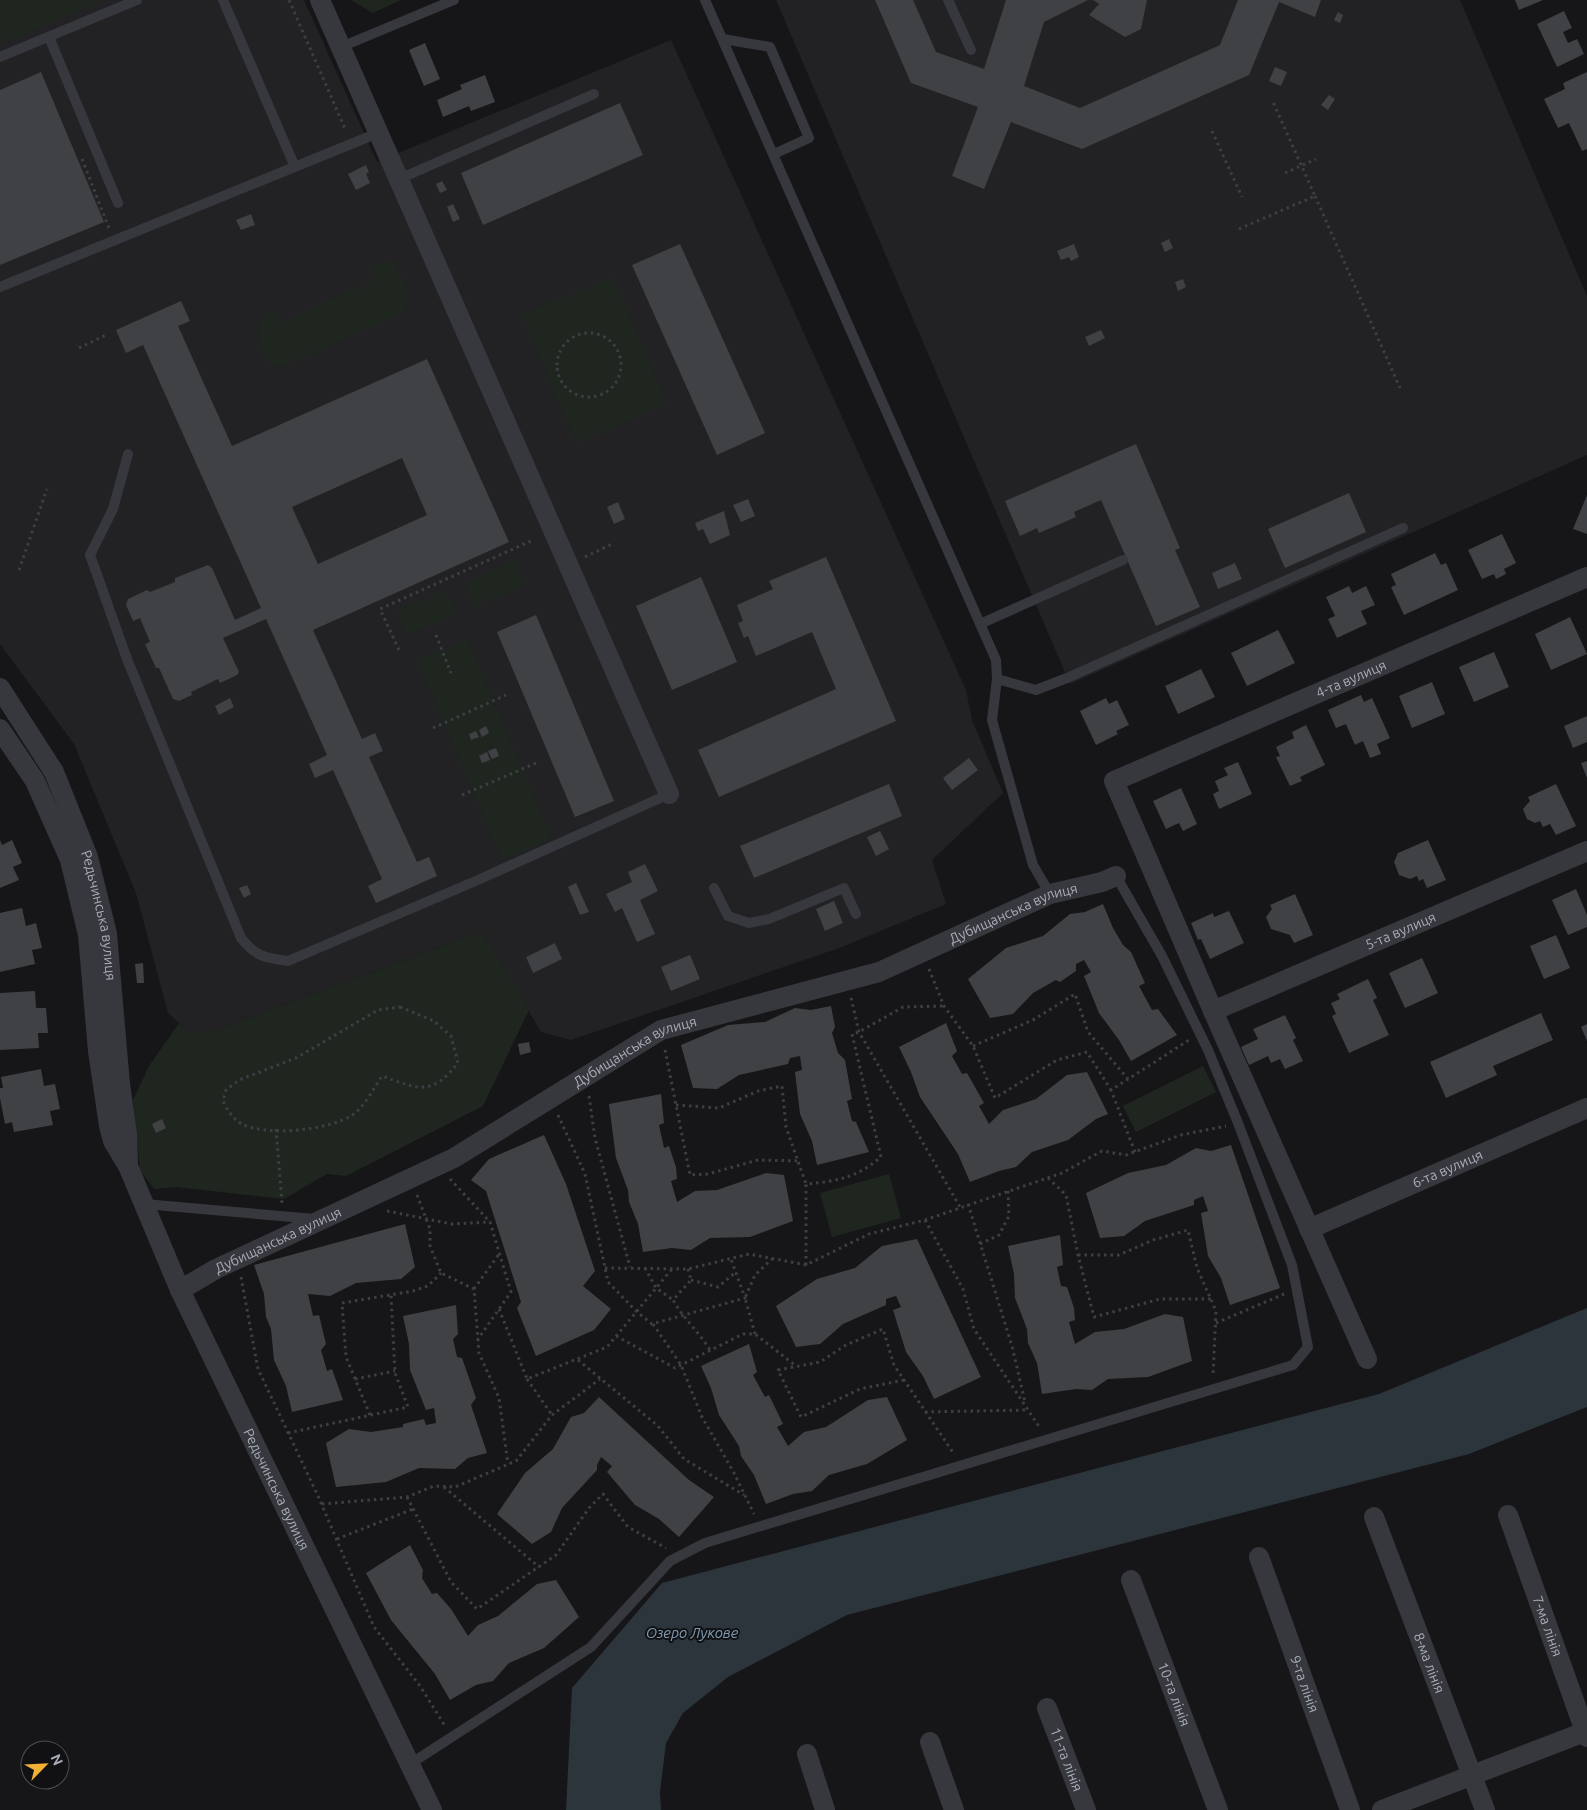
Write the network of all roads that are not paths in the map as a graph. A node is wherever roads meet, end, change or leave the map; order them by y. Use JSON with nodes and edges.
{"nodes":[{"id":1,"x":137,"y":0,"type":"edge"},
{"id":2,"x":223,"y":0,"type":"edge"},
{"id":3,"x":320,"y":0,"type":"edge"},
{"id":4,"x":454,"y":0,"type":"edge"},
{"id":5,"x":706,"y":0,"type":"edge"},
{"id":6,"x":948,"y":0,"type":"edge"},
{"id":7,"x":48,"y":37,"type":"junction"},
{"id":8,"x":723,"y":39,"type":"junction"},
{"id":9,"x":341,"y":47,"type":"junction"},
{"id":10,"x":970,"y":50,"type":"dead end"},
{"id":11,"x":0,"y":57,"type":"edge"},
{"id":12,"x":594,"y":94,"type":"dead end"},
{"id":13,"x":378,"y":133,"type":"junction"},
{"id":14,"x":774,"y":154,"type":"junction"},
{"id":15,"x":295,"y":166,"type":"junction"},
{"id":16,"x":399,"y":179,"type":"junction"},
{"id":17,"x":118,"y":203,"type":"dead end"},
{"id":18,"x":0,"y":287,"type":"edge"},
{"id":19,"x":128,"y":454,"type":"dead end"},
{"id":20,"x":1403,"y":528,"type":"dead end"},
{"id":21,"x":1123,"y":560,"type":"dead end"},
{"id":22,"x":1587,"y":577,"type":"edge"},
{"id":23,"x":980,"y":624,"type":"junction"},
{"id":24,"x":997,"y":679,"type":"junction"},
{"id":25,"x":0,"y":688,"type":"edge"},
{"id":26,"x":0,"y":729,"type":"edge"},
{"id":27,"x":669,"y":794,"type":"joint"},
{"id":28,"x":1587,"y":851,"type":"edge"},
{"id":29,"x":1116,"y":876,"type":"joint"},
{"id":30,"x":714,"y":888,"type":"dead end"},
{"id":31,"x":1050,"y":894,"type":"junction"},
{"id":32,"x":856,"y":914,"type":"dead end"},
{"id":33,"x":1213,"y":1012,"type":"junction"},
{"id":34,"x":1587,"y":1108,"type":"edge"},
{"id":35,"x":128,"y":1166,"type":"junction"},
{"id":36,"x":144,"y":1204,"type":"junction"},
{"id":37,"x":322,"y":1220,"type":"junction"},
{"id":38,"x":1309,"y":1229,"type":"junction"},
{"id":39,"x":180,"y":1290,"type":"junction"},
{"id":40,"x":1367,"y":1358,"type":"dead end"},
{"id":41,"x":1508,"y":1515,"type":"dead end"},
{"id":42,"x":1374,"y":1516,"type":"dead end"},
{"id":43,"x":1259,"y":1557,"type":"dead end"},
{"id":44,"x":1131,"y":1580,"type":"dead end"},
{"id":45,"x":1047,"y":1708,"type":"dead end"},
{"id":46,"x":1586,"y":1733,"type":"edge"},
{"id":47,"x":930,"y":1742,"type":"dead end"},
{"id":48,"x":807,"y":1754,"type":"dead end"},
{"id":49,"x":410,"y":1764,"type":"junction"},
{"id":50,"x":1472,"y":1775,"type":"junction"},
{"id":51,"x":432,"y":1810,"type":"edge"},
{"id":52,"x":825,"y":1810,"type":"edge"},
{"id":53,"x":954,"y":1810,"type":"edge"},
{"id":54,"x":1086,"y":1810,"type":"edge"},
{"id":55,"x":1218,"y":1810,"type":"edge"},
{"id":56,"x":1350,"y":1810,"type":"edge"},
{"id":57,"x":1382,"y":1810,"type":"edge"},
{"id":58,"x":1485,"y":1810,"type":"edge"}],
"edges":[{"from":1,"to":7,"type":"lane"},
{"from":2,"to":15,"type":"lane"},
{"from":3,"to":9,"type":"street"},
{"from":4,"to":9,"type":"lane"},
{"from":5,"to":8,"type":"lane"},
{"from":6,"to":10,"type":"lane"},
{"from":7,"to":11,"type":"lane"},
{"from":7,"to":17,"type":"lane"},
{"from":8,"to":14,"type":"lane"},
{"from":8,"to":14,"type":"lane"},
{"from":9,"to":13,"type":"street"},
{"from":12,"to":16,"type":"lane"},
{"from":13,"to":15,"type":"lane"},
{"from":13,"to":16,"type":"street"},
{"from":14,"to":23,"type":"lane"},
{"from":15,"to":18,"type":"lane"},
{"from":16,"to":27,"type":"street"},
{"from":19,"to":27,"type":"lane"},
{"from":20,"to":24,"type":"lane"},
{"from":21,"to":23,"type":"lane"},
{"from":22,"to":33,"type":"street","name":"4-та вулиця"},
{"from":23,"to":24,"type":"lane"},
{"from":24,"to":31,"type":"lane"},
{"from":25,"to":35,"type":"street","name":"Редьчинська вулиця"},
{"from":26,"to":35,"type":"street","name":"Редьчинська вулиця"},
{"from":28,"to":33,"type":"street","name":"5-та вулиця"},
{"from":29,"to":31,"type":"street","name":"Дубищанська вулиця"},
{"from":29,"to":49,"type":"lane"},
{"from":30,"to":32,"type":"lane"},
{"from":31,"to":37,"type":"street","name":"Дубищанська вулиця"},
{"from":33,"to":38,"type":"street"},
{"from":34,"to":38,"type":"street","name":"6-та вулиця"},
{"from":35,"to":36,"type":"street","name":"Редьчинська вулиця"},
{"from":36,"to":37,"type":"lane"},
{"from":36,"to":39,"type":"street","name":"Редьчинська вулиця"},
{"from":37,"to":39,"type":"street","name":"Дубищанська вулиця"},
{"from":38,"to":40,"type":"street"},
{"from":39,"to":49,"type":"street","name":"Редьчинська вулиця"},
{"from":41,"to":46,"type":"street","name":"7-ма лінія"},
{"from":42,"to":50,"type":"street","name":"8-ма лінія"},
{"from":43,"to":56,"type":"street","name":"9-та лінія"},
{"from":44,"to":55,"type":"street","name":"10-та лінія"},
{"from":45,"to":54,"type":"street","name":"11-та лінія"},
{"from":46,"to":50,"type":"street"},
{"from":47,"to":53,"type":"street"},
{"from":48,"to":52,"type":"street"},
{"from":49,"to":51,"type":"street","name":"Редьчинська вулиця"},
{"from":50,"to":57,"type":"street"},
{"from":50,"to":58,"type":"street","name":"8-ма лінія"}]}
